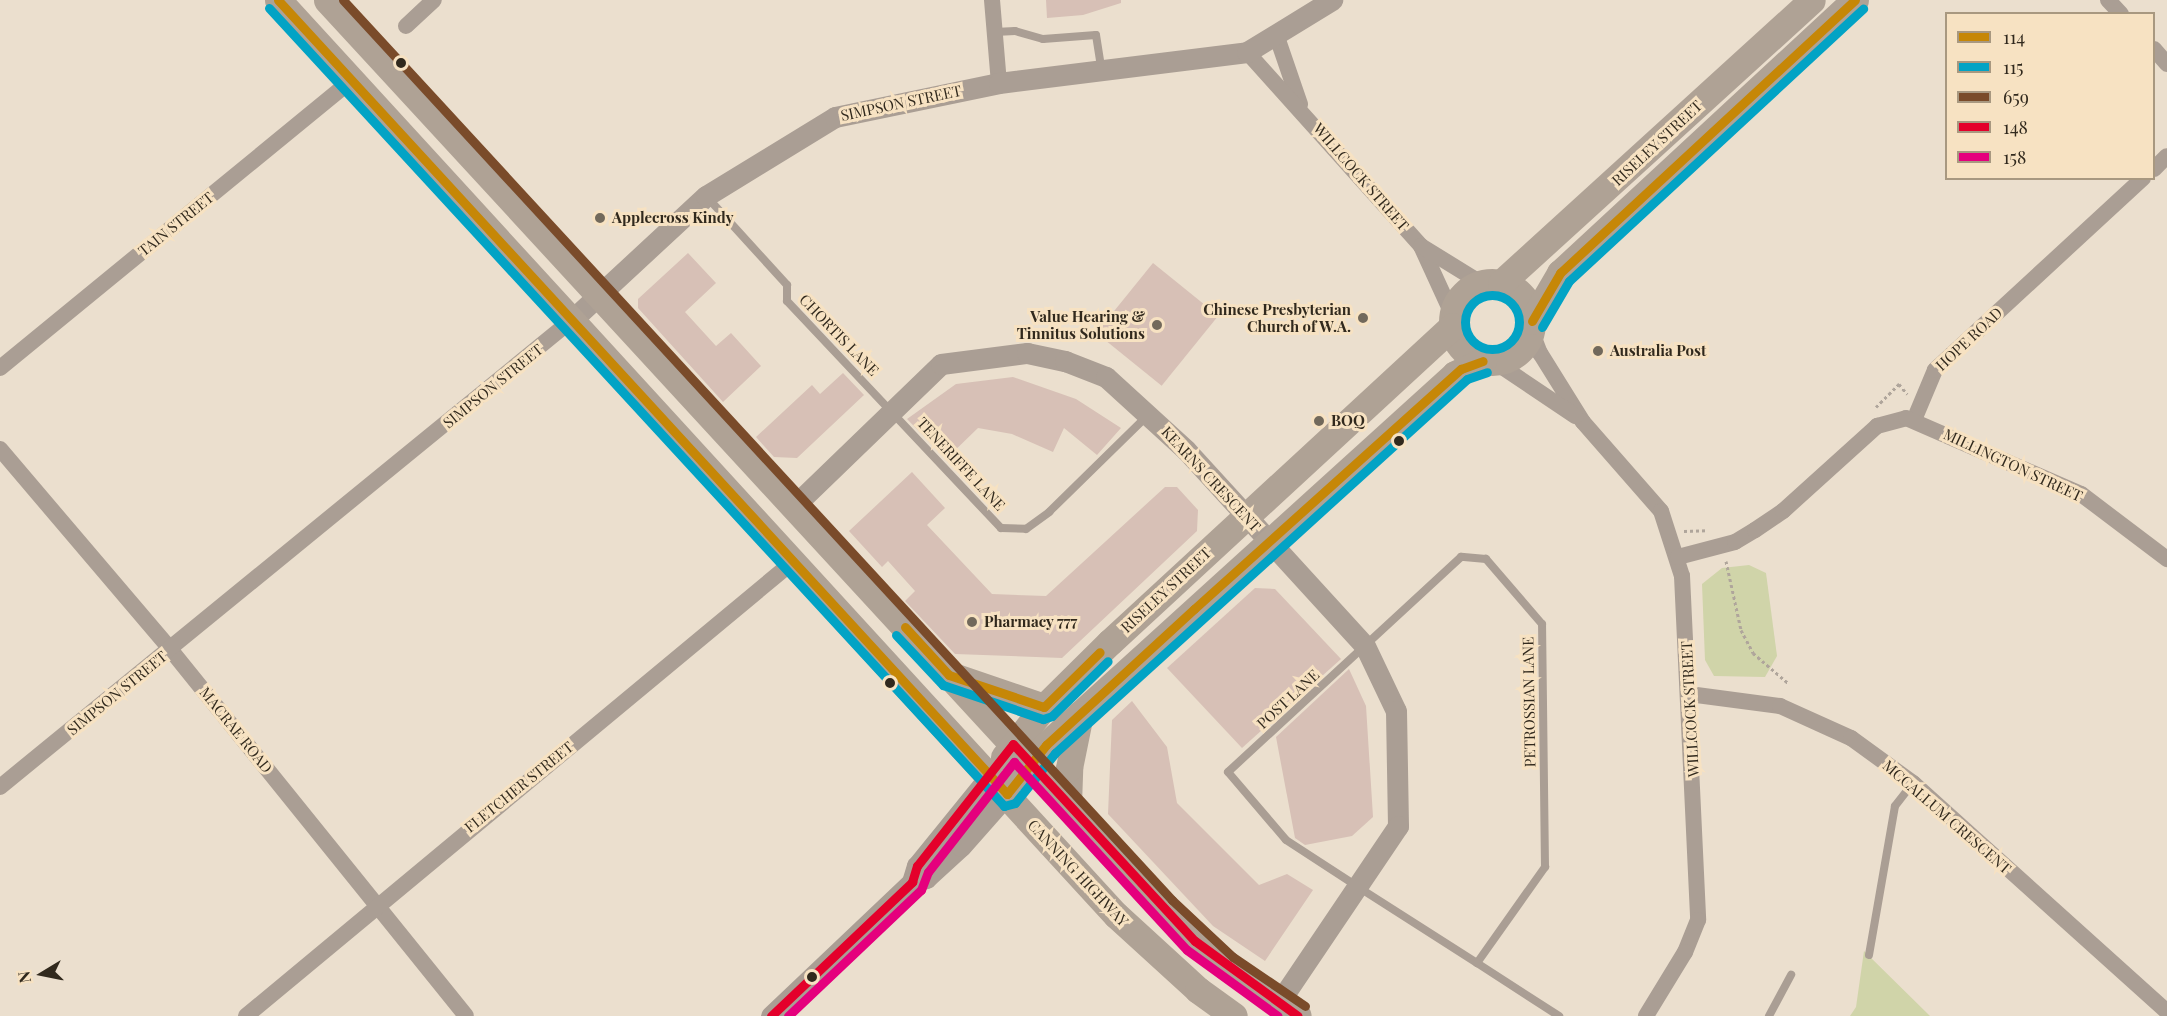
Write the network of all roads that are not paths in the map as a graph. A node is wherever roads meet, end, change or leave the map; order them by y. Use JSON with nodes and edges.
{"nodes":[{"id":1,"x":278,"y":0,"type":"edge"},
{"id":2,"x":327,"y":0,"type":"edge"},
{"id":3,"x":434,"y":0,"type":"edge"},
{"id":4,"x":992,"y":0,"type":"edge"},
{"id":5,"x":1332,"y":0,"type":"edge"},
{"id":6,"x":1812,"y":0,"type":"edge"},
{"id":7,"x":1855,"y":0,"type":"edge"},
{"id":8,"x":2108,"y":0,"type":"edge"},
{"id":9,"x":2119,"y":12,"type":"edge"},
{"id":10,"x":406,"y":26,"type":"dead end"},
{"id":11,"x":995,"y":32,"type":"junction"},
{"id":12,"x":1277,"y":37,"type":"junction"},
{"id":13,"x":2155,"y":50,"type":"edge"},
{"id":14,"x":1247,"y":52,"type":"junction"},
{"id":15,"x":2167,"y":64,"type":"edge"},
{"id":16,"x":1102,"y":71,"type":"junction"},
{"id":17,"x":352,"y":81,"type":"junction"},
{"id":18,"x":999,"y":83,"type":"junction"},
{"id":19,"x":1301,"y":109,"type":"junction"},
{"id":20,"x":2167,"y":156,"type":"edge"},
{"id":21,"x":2155,"y":168,"type":"edge"},
{"id":22,"x":2141,"y":180,"type":"edge"},
{"id":23,"x":706,"y":196,"type":"junction"},
{"id":24,"x":1421,"y":246,"type":"junction"},
{"id":25,"x":1491,"y":283,"type":"junction"},
{"id":26,"x":599,"y":294,"type":"junction"},
{"id":27,"x":573,"y":320,"type":"junction"},
{"id":28,"x":1452,"y":321,"type":"junction"},
{"id":29,"x":1532,"y":326,"type":"junction"},
{"id":30,"x":1489,"y":362,"type":"junction"},
{"id":31,"x":0,"y":368,"type":"edge"},
{"id":32,"x":891,"y":408,"type":"junction"},
{"id":33,"x":1149,"y":413,"type":"junction"},
{"id":34,"x":1914,"y":420,"type":"junction"},
{"id":35,"x":1583,"y":422,"type":"junction"},
{"id":36,"x":0,"y":449,"type":"edge"},
{"id":37,"x":794,"y":506,"type":"junction"},
{"id":38,"x":1246,"y":517,"type":"junction"},
{"id":39,"x":1269,"y":542,"type":"junction"},
{"id":40,"x":1678,"y":557,"type":"junction"},
{"id":41,"x":795,"y":560,"type":"junction"},
{"id":42,"x":2167,"y":560,"type":"edge"},
{"id":43,"x":1365,"y":646,"type":"junction"},
{"id":44,"x":170,"y":649,"type":"junction"},
{"id":45,"x":949,"y":675,"type":"junction"},
{"id":46,"x":1689,"y":694,"type":"junction"},
{"id":47,"x":1044,"y":707,"type":"junction"},
{"id":48,"x":1080,"y":714,"type":"junction"},
{"id":49,"x":1022,"y":753,"type":"junction"},
{"id":50,"x":1912,"y":783,"type":"junction"},
{"id":51,"x":999,"y":784,"type":"junction"},
{"id":52,"x":0,"y":787,"type":"edge"},
{"id":53,"x":1068,"y":804,"type":"junction"},
{"id":54,"x":1358,"y":887,"type":"junction"},
{"id":55,"x":376,"y":904,"type":"junction"},
{"id":56,"x":1869,"y":955,"type":"dead end"},
{"id":57,"x":1477,"y":963,"type":"junction"},
{"id":58,"x":1791,"y":975,"type":"dead end"},
{"id":59,"x":1288,"y":1010,"type":"edge"},
{"id":60,"x":2167,"y":1012,"type":"edge"},
{"id":61,"x":246,"y":1016,"type":"edge"},
{"id":62,"x":466,"y":1016,"type":"edge"},
{"id":63,"x":771,"y":1016,"type":"edge"},
{"id":64,"x":1234,"y":1016,"type":"edge"},
{"id":65,"x":1559,"y":1016,"type":"edge"},
{"id":66,"x":1646,"y":1016,"type":"edge"},
{"id":67,"x":1769,"y":1016,"type":"edge"}],
"edges":[{"from":1,"to":17,"type":"highway","name":"CANNING HIGHWAY"},
{"from":2,"to":26,"type":"highway"},
{"from":3,"to":10,"type":"street"},
{"from":4,"to":11,"type":"street"},
{"from":5,"to":12,"type":"street","name":"SIMPSON STREET"},
{"from":6,"to":25,"type":"highway","name":"RISELEY STREET"},
{"from":7,"to":29,"type":"highway","name":"RISELEY STREET"},
{"from":8,"to":9,"type":"street"},
{"from":11,"to":16,"type":"lane"},
{"from":11,"to":18,"type":"street"},
{"from":12,"to":14,"type":"street","name":"SIMPSON STREET"},
{"from":12,"to":19,"type":"street","name":"WILLCOCK STREET"},
{"from":13,"to":15,"type":"street"},
{"from":14,"to":16,"type":"street","name":"SIMPSON STREET"},
{"from":14,"to":19,"type":"street","name":"WILLCOCK STREET"},
{"from":16,"to":18,"type":"street","name":"SIMPSON STREET"},
{"from":17,"to":27,"type":"highway","name":"CANNING HIGHWAY"},
{"from":17,"to":31,"type":"street","name":"TAIN STREET"},
{"from":18,"to":23,"type":"street","name":"SIMPSON STREET"},
{"from":19,"to":24,"type":"street","name":"WILLCOCK STREET"},
{"from":20,"to":21,"type":"street"},
{"from":22,"to":34,"type":"street","name":"HOPE ROAD"},
{"from":23,"to":26,"type":"street","name":"SIMPSON STREET"},
{"from":23,"to":32,"type":"lane","name":"CHORTIS LANE"},
{"from":24,"to":25,"type":"street","name":"WILLCOCK STREET"},
{"from":24,"to":28,"type":"street","name":"WILLCOCK STREET"},
{"from":25,"to":28,"type":"highway","name":"RISELEY STREET"},
{"from":25,"to":29,"type":"highway"},
{"from":26,"to":27,"type":"street","name":"SIMPSON STREET"},
{"from":26,"to":37,"type":"highway"},
{"from":27,"to":41,"type":"highway","name":"CANNING HIGHWAY"},
{"from":27,"to":44,"type":"street","name":"SIMPSON STREET"},
{"from":28,"to":30,"type":"highway"},
{"from":28,"to":38,"type":"highway","name":"RISELEY STREET"},
{"from":29,"to":30,"type":"highway","name":"RISELEY STREET"},
{"from":29,"to":35,"type":"street","name":"WILLCOCK STREET"},
{"from":30,"to":35,"type":"street","name":"WILLCOCK STREET"},
{"from":30,"to":39,"type":"highway","name":"RISELEY STREET"},
{"from":32,"to":33,"type":"street","name":"KEARNS CRESCENT"},
{"from":32,"to":33,"type":"lane","name":"TENERIFFE LANE"},
{"from":32,"to":37,"type":"street","name":"KEARNS CRESCENT"},
{"from":33,"to":38,"type":"street","name":"KEARNS CRESCENT"},
{"from":34,"to":40,"type":"street"},
{"from":34,"to":42,"type":"street","name":"MILLINGTON STREET"},
{"from":35,"to":40,"type":"street","name":"WILLCOCK STREET"},
{"from":36,"to":44,"type":"street","name":"MACRAE ROAD"},
{"from":37,"to":45,"type":"highway"},
{"from":38,"to":39,"type":"street","name":"KEARNS CRESCENT"},
{"from":38,"to":47,"type":"highway","name":"RISELEY STREET"},
{"from":39,"to":43,"type":"street","name":"KEARNS CRESCENT"},
{"from":39,"to":48,"type":"highway","name":"RISELEY STREET"},
{"from":40,"to":46,"type":"street","name":"WILLCOCK STREET"},
{"from":41,"to":51,"type":"highway","name":"CANNING HIGHWAY"},
{"from":41,"to":55,"type":"street","name":"FLETCHER STREET"},
{"from":43,"to":54,"type":"street","name":"KEARNS CRESCENT"},
{"from":43,"to":54,"type":"lane","name":"POST LANE"},
{"from":43,"to":57,"type":"lane","name":"PETROSSIAN LANE"},
{"from":44,"to":52,"type":"street","name":"SIMPSON STREET"},
{"from":44,"to":55,"type":"street","name":"MACRAE ROAD"},
{"from":45,"to":47,"type":"highway"},
{"from":45,"to":49,"type":"highway"},
{"from":46,"to":50,"type":"street","name":"MCCALLUM CRESCENT"},
{"from":46,"to":66,"type":"street","name":"WILLCOCK STREET"},
{"from":47,"to":49,"type":"highway","name":"RISELEY STREET"},
{"from":48,"to":49,"type":"highway","name":"RISELEY STREET"},
{"from":48,"to":53,"type":"highway"},
{"from":49,"to":51,"type":"highway","name":"RISELEY STREET"},
{"from":49,"to":53,"type":"highway"},
{"from":50,"to":56,"type":"lane"},
{"from":50,"to":60,"type":"street","name":"MCCALLUM CRESCENT"},
{"from":51,"to":63,"type":"street","name":"RISELEY STREET"},
{"from":51,"to":64,"type":"highway","name":"CANNING HIGHWAY"},
{"from":53,"to":59,"type":"highway"},
{"from":54,"to":57,"type":"lane"},
{"from":54,"to":59,"type":"street","name":"KEARNS CRESCENT"},
{"from":55,"to":61,"type":"street","name":"FLETCHER STREET"},
{"from":55,"to":62,"type":"street","name":"MACRAE ROAD"},
{"from":57,"to":65,"type":"lane"},
{"from":58,"to":67,"type":"lane"}]}
